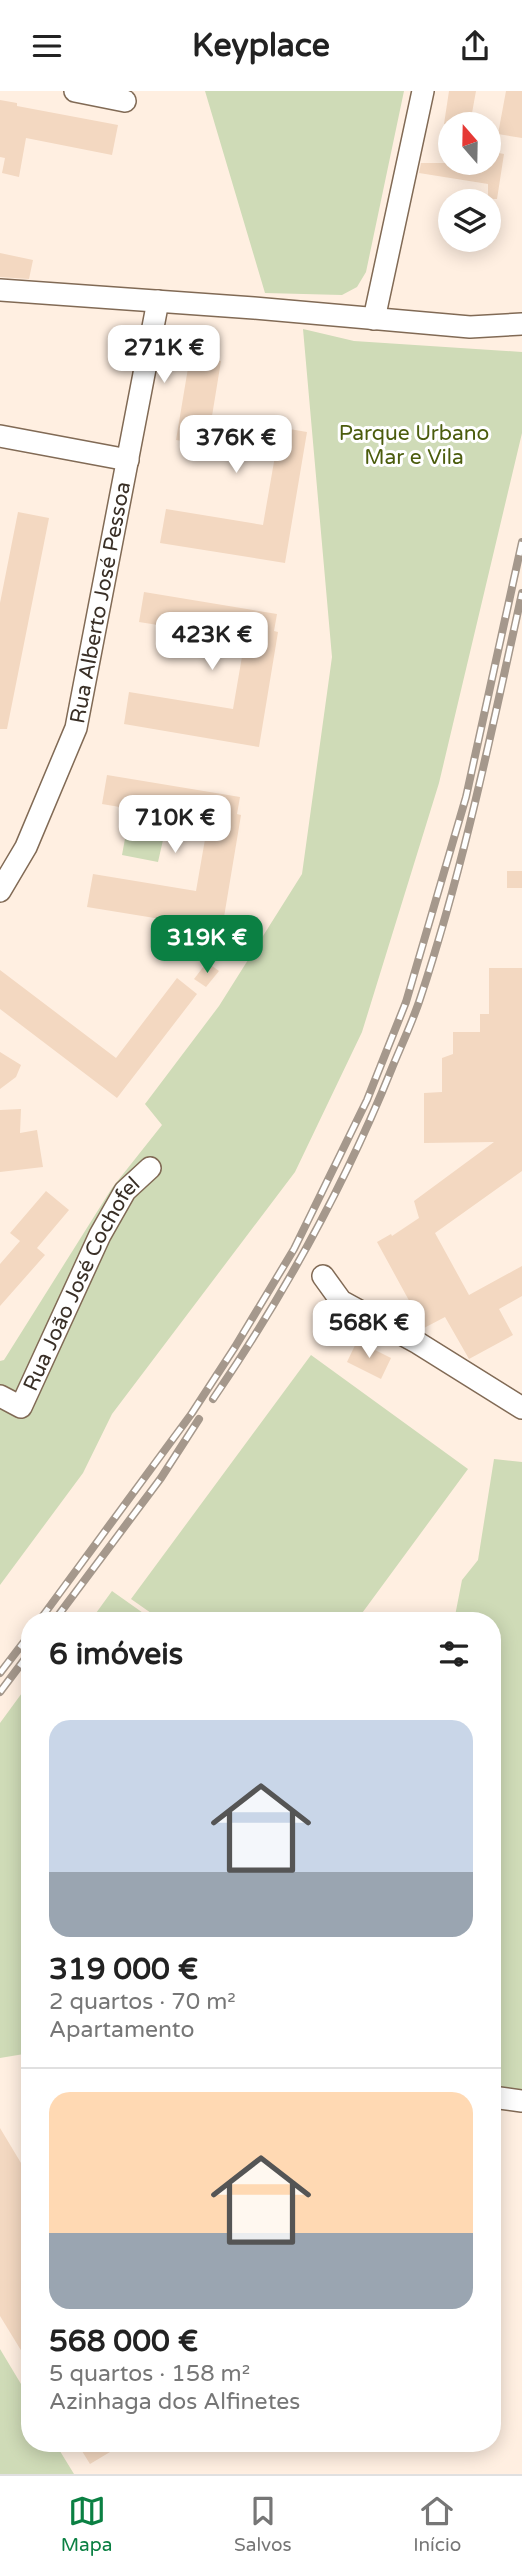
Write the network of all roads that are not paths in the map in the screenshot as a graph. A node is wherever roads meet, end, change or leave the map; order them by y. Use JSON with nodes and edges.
{"nodes":[{"id":1,"x":75,"y":91,"type":"edge"},
{"id":2,"x":423,"y":91,"type":"edge"},
{"id":3,"x":125,"y":101,"type":"dead end"},
{"id":4,"x":0,"y":290,"type":"edge"},
{"id":5,"x":158,"y":301,"type":"junction"},
{"id":6,"x":374,"y":319,"type":"junction"},
{"id":7,"x":522,"y":324,"type":"edge"},
{"id":8,"x":0,"y":436,"type":"edge"},
{"id":9,"x":128,"y":460,"type":"junction"},
{"id":10,"x":0,"y":891,"type":"edge"},
{"id":11,"x":150,"y":1168,"type":"dead end"},
{"id":12,"x":323,"y":1276,"type":"dead end"},
{"id":13,"x":0,"y":1396,"type":"edge"},
{"id":14,"x":522,"y":1408,"type":"edge"},
{"id":15,"x":501,"y":2098,"type":"edge"},
{"id":16,"x":522,"y":2101,"type":"edge"}],
"edges":[{"from":1,"to":3,"type":"street"},
{"from":2,"to":6,"type":"street"},
{"from":4,"to":5,"type":"street"},
{"from":5,"to":6,"type":"street"},
{"from":5,"to":9,"type":"street","name":"Rua Alberto José Pessoa"},
{"from":6,"to":7,"type":"street"},
{"from":8,"to":9,"type":"street"},
{"from":9,"to":10,"type":"street","name":"Rua Alberto José Pessoa"},
{"from":11,"to":13,"type":"street","name":"Rua João José Cochofel"},
{"from":12,"to":14,"type":"street"},
{"from":15,"to":16,"type":"street"}]}
